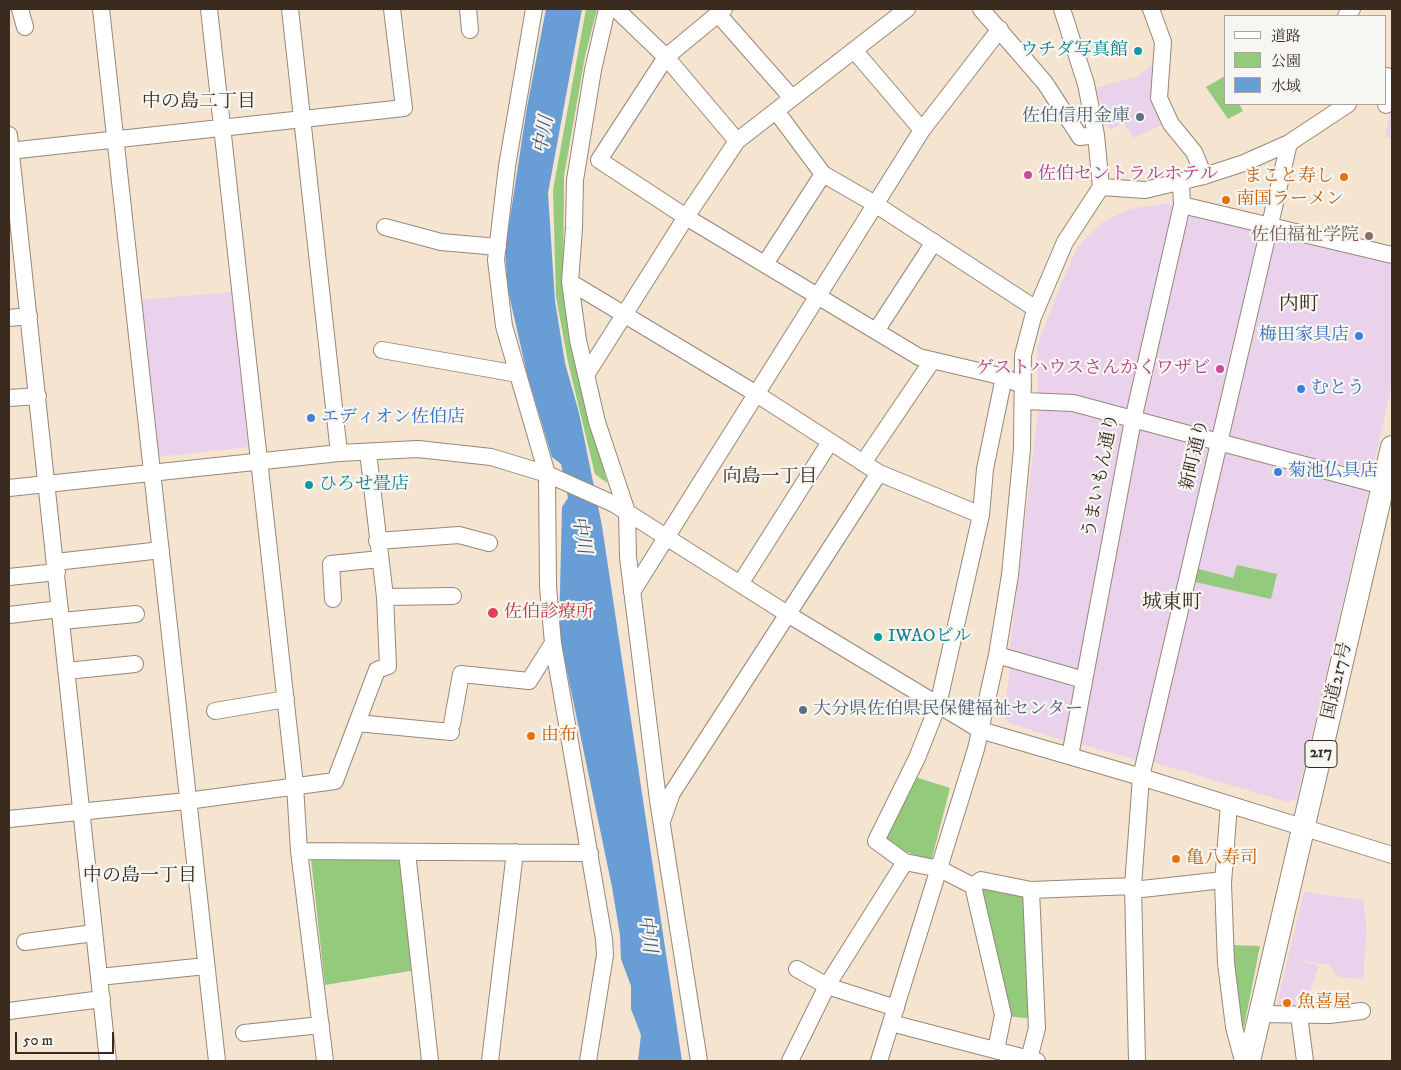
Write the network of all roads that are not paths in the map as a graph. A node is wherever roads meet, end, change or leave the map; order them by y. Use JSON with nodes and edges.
{"nodes":[{"id":1,"x":20,"y":9,"type":"edge"},
{"id":2,"x":101,"y":9,"type":"edge"},
{"id":3,"x":209,"y":9,"type":"edge"},
{"id":4,"x":290,"y":9,"type":"edge"},
{"id":5,"x":392,"y":9,"type":"edge"},
{"id":6,"x":468,"y":9,"type":"edge"},
{"id":7,"x":534,"y":9,"type":"edge"},
{"id":8,"x":607,"y":9,"type":"edge"},
{"id":9,"x":616,"y":9,"type":"edge"},
{"id":10,"x":907,"y":9,"type":"edge"},
{"id":11,"x":1062,"y":9,"type":"edge"},
{"id":12,"x":1151,"y":9,"type":"edge"},
{"id":13,"x":983,"y":10,"type":"edge"},
{"id":14,"x":721,"y":11,"type":"edge"},
{"id":15,"x":25,"y":27,"type":"dead end"},
{"id":16,"x":1000,"y":29,"type":"junction"},
{"id":17,"x":470,"y":30,"type":"dead end"},
{"id":18,"x":854,"y":50,"type":"junction"},
{"id":19,"x":666,"y":57,"type":"junction"},
{"id":20,"x":1388,"y":75,"type":"edge"},
{"id":21,"x":792,"y":98,"type":"junction"},
{"id":22,"x":1346,"y":105,"type":"edge"},
{"id":23,"x":1386,"y":105,"type":"dead end"},
{"id":24,"x":776,"y":111,"type":"junction"},
{"id":25,"x":303,"y":119,"type":"junction"},
{"id":26,"x":222,"y":128,"type":"junction"},
{"id":27,"x":922,"y":130,"type":"junction"},
{"id":28,"x":1096,"y":135,"type":"junction"},
{"id":29,"x":116,"y":140,"type":"junction"},
{"id":30,"x":737,"y":141,"type":"junction"},
{"id":31,"x":1289,"y":143,"type":"junction"},
{"id":32,"x":9,"y":146,"type":"edge"},
{"id":33,"x":823,"y":174,"type":"junction"},
{"id":34,"x":1204,"y":176,"type":"junction"},
{"id":35,"x":1181,"y":182,"type":"junction"},
{"id":36,"x":1101,"y":187,"type":"junction"},
{"id":37,"x":875,"y":204,"type":"junction"},
{"id":38,"x":1182,"y":205,"type":"junction"},
{"id":39,"x":686,"y":217,"type":"junction"},
{"id":40,"x":1271,"y":226,"type":"junction"},
{"id":41,"x":385,"y":227,"type":"dead end"},
{"id":42,"x":934,"y":242,"type":"junction"},
{"id":43,"x":498,"y":247,"type":"junction"},
{"id":44,"x":1392,"y":255,"type":"edge"},
{"id":45,"x":765,"y":264,"type":"junction"},
{"id":46,"x":570,"y":282,"type":"junction"},
{"id":47,"x":818,"y":296,"type":"junction"},
{"id":48,"x":1036,"y":309,"type":"junction"},
{"id":49,"x":29,"y":316,"type":"junction"},
{"id":50,"x":625,"y":316,"type":"junction"},
{"id":51,"x":9,"y":318,"type":"edge"},
{"id":52,"x":876,"y":330,"type":"junction"},
{"id":53,"x":382,"y":350,"type":"dead end"},
{"id":54,"x":932,"y":361,"type":"junction"},
{"id":55,"x":518,"y":374,"type":"junction"},
{"id":56,"x":586,"y":375,"type":"junction"},
{"id":57,"x":1004,"y":377,"type":"junction"},
{"id":58,"x":755,"y":393,"type":"junction"},
{"id":59,"x":1024,"y":394,"type":"junction"},
{"id":60,"x":38,"y":396,"type":"junction"},
{"id":61,"x":9,"y":398,"type":"edge"},
{"id":62,"x":1133,"y":420,"type":"junction"},
{"id":63,"x":830,"y":442,"type":"junction"},
{"id":64,"x":1219,"y":443,"type":"junction"},
{"id":65,"x":368,"y":452,"type":"junction"},
{"id":66,"x":339,"y":453,"type":"junction"},
{"id":67,"x":1391,"y":458,"type":"edge"},
{"id":68,"x":259,"y":460,"type":"junction"},
{"id":69,"x":863,"y":463,"type":"junction"},
{"id":70,"x":154,"y":472,"type":"junction"},
{"id":71,"x":879,"y":473,"type":"junction"},
{"id":72,"x":551,"y":476,"type":"junction"},
{"id":73,"x":48,"y":484,"type":"junction"},
{"id":74,"x":1383,"y":486,"type":"junction"},
{"id":75,"x":9,"y":488,"type":"edge"},
{"id":76,"x":621,"y":508,"type":"junction"},
{"id":77,"x":981,"y":515,"type":"junction"},
{"id":78,"x":668,"y":537,"type":"junction"},
{"id":79,"x":377,"y":541,"type":"junction"},
{"id":80,"x":488,"y":543,"type":"dead end"},
{"id":81,"x":162,"y":550,"type":"junction"},
{"id":82,"x":380,"y":559,"type":"junction"},
{"id":83,"x":56,"y":567,"type":"junction"},
{"id":84,"x":9,"y":577,"type":"edge"},
{"id":85,"x":740,"y":584,"type":"junction"},
{"id":86,"x":632,"y":592,"type":"junction"},
{"id":87,"x":454,"y":596,"type":"dead end"},
{"id":88,"x":385,"y":597,"type":"junction"},
{"id":89,"x":333,"y":599,"type":"dead end"},
{"id":90,"x":136,"y":614,"type":"dead end"},
{"id":91,"x":789,"y":614,"type":"junction"},
{"id":92,"x":9,"y":615,"type":"edge"},
{"id":93,"x":61,"y":615,"type":"junction"},
{"id":94,"x":554,"y":643,"type":"junction"},
{"id":95,"x":997,"y":655,"type":"junction"},
{"id":96,"x":135,"y":664,"type":"dead end"},
{"id":97,"x":67,"y":671,"type":"junction"},
{"id":98,"x":1084,"y":680,"type":"junction"},
{"id":99,"x":286,"y":699,"type":"junction"},
{"id":100,"x":938,"y":705,"type":"junction"},
{"id":101,"x":215,"y":711,"type":"dead end"},
{"id":102,"x":357,"y":723,"type":"junction"},
{"id":103,"x":980,"y":730,"type":"junction"},
{"id":104,"x":1070,"y":756,"type":"junction"},
{"id":105,"x":1141,"y":777,"type":"junction"},
{"id":106,"x":295,"y":785,"type":"junction"},
{"id":107,"x":187,"y":801,"type":"junction"},
{"id":108,"x":1230,"y":804,"type":"junction"},
{"id":109,"x":82,"y":812,"type":"junction"},
{"id":110,"x":9,"y":819,"type":"edge"},
{"id":111,"x":662,"y":823,"type":"junction"},
{"id":112,"x":1303,"y":828,"type":"junction"},
{"id":113,"x":299,"y":851,"type":"junction"},
{"id":114,"x":407,"y":852,"type":"junction"},
{"id":115,"x":515,"y":852,"type":"junction"},
{"id":116,"x":590,"y":853,"type":"junction"},
{"id":117,"x":1392,"y":855,"type":"edge"},
{"id":118,"x":905,"y":862,"type":"junction"},
{"id":119,"x":940,"y":869,"type":"junction"},
{"id":120,"x":1223,"y":880,"type":"junction"},
{"id":121,"x":973,"y":886,"type":"junction"},
{"id":122,"x":1133,"y":888,"type":"junction"},
{"id":123,"x":1031,"y":890,"type":"junction"},
{"id":124,"x":94,"y":933,"type":"junction"},
{"id":125,"x":25,"y":942,"type":"dead end"},
{"id":126,"x":206,"y":966,"type":"junction"},
{"id":127,"x":797,"y":969,"type":"dead end"},
{"id":128,"x":99,"y":977,"type":"junction"},
{"id":129,"x":827,"y":986,"type":"junction"},
{"id":130,"x":102,"y":999,"type":"junction"},
{"id":131,"x":9,"y":1011,"type":"edge"},
{"id":132,"x":1362,"y":1011,"type":"dead end"},
{"id":133,"x":1260,"y":1014,"type":"junction"},
{"id":134,"x":1299,"y":1014,"type":"junction"},
{"id":135,"x":894,"y":1016,"type":"junction"},
{"id":136,"x":321,"y":1025,"type":"junction"},
{"id":137,"x":244,"y":1033,"type":"dead end"},
{"id":138,"x":996,"y":1050,"type":"junction"},
{"id":139,"x":1033,"y":1060,"type":"edge"},
{"id":140,"x":108,"y":1061,"type":"edge"},
{"id":141,"x":217,"y":1061,"type":"edge"},
{"id":142,"x":325,"y":1061,"type":"edge"},
{"id":143,"x":430,"y":1061,"type":"edge"},
{"id":144,"x":490,"y":1061,"type":"edge"},
{"id":145,"x":588,"y":1061,"type":"edge"},
{"id":146,"x":699,"y":1061,"type":"edge"},
{"id":147,"x":790,"y":1061,"type":"edge"},
{"id":148,"x":878,"y":1061,"type":"edge"},
{"id":149,"x":1137,"y":1061,"type":"edge"},
{"id":150,"x":1243,"y":1061,"type":"edge"},
{"id":151,"x":1249,"y":1061,"type":"edge"},
{"id":152,"x":1305,"y":1061,"type":"edge"}],
"edges":[{"from":1,"to":15,"type":"street"},
{"from":2,"to":29,"type":"street"},
{"from":3,"to":26,"type":"street"},
{"from":4,"to":25,"type":"street"},
{"from":5,"to":25,"type":"street"},
{"from":6,"to":17,"type":"street"},
{"from":7,"to":43,"type":"street"},
{"from":8,"to":46,"type":"street"},
{"from":9,"to":19,"type":"street"},
{"from":10,"to":18,"type":"street"},
{"from":11,"to":28,"type":"street"},
{"from":12,"to":34,"type":"street"},
{"from":13,"to":16,"type":"street"},
{"from":14,"to":19,"type":"street"},
{"from":14,"to":21,"type":"street"},
{"from":16,"to":27,"type":"street"},
{"from":16,"to":28,"type":"street"},
{"from":18,"to":21,"type":"street"},
{"from":18,"to":27,"type":"street"},
{"from":19,"to":30,"type":"street"},
{"from":19,"to":39,"type":"street"},
{"from":20,"to":23,"type":"street"},
{"from":21,"to":24,"type":"street"},
{"from":22,"to":31,"type":"street"},
{"from":24,"to":30,"type":"street"},
{"from":24,"to":33,"type":"street"},
{"from":25,"to":26,"type":"street"},
{"from":25,"to":66,"type":"street"},
{"from":26,"to":29,"type":"street"},
{"from":26,"to":68,"type":"street"},
{"from":27,"to":37,"type":"street"},
{"from":28,"to":36,"type":"street"},
{"from":29,"to":32,"type":"street"},
{"from":29,"to":70,"type":"street"},
{"from":30,"to":39,"type":"street"},
{"from":31,"to":34,"type":"street"},
{"from":31,"to":40,"type":"street","name":"新町通り"},
{"from":32,"to":49,"type":"street"},
{"from":33,"to":37,"type":"street"},
{"from":33,"to":45,"type":"street"},
{"from":34,"to":35,"type":"street"},
{"from":35,"to":36,"type":"street"},
{"from":35,"to":38,"type":"street","name":"うまいもん通り"},
{"from":36,"to":48,"type":"street"},
{"from":37,"to":42,"type":"street"},
{"from":37,"to":47,"type":"street"},
{"from":38,"to":40,"type":"street"},
{"from":38,"to":62,"type":"street","name":"うまいもん通り"},
{"from":39,"to":45,"type":"street"},
{"from":39,"to":50,"type":"street"},
{"from":40,"to":44,"type":"street"},
{"from":40,"to":64,"type":"street","name":"新町通り"},
{"from":41,"to":43,"type":"street"},
{"from":42,"to":48,"type":"street"},
{"from":42,"to":52,"type":"street"},
{"from":43,"to":55,"type":"street"},
{"from":45,"to":47,"type":"street"},
{"from":46,"to":50,"type":"street"},
{"from":46,"to":56,"type":"street"},
{"from":47,"to":52,"type":"street"},
{"from":47,"to":58,"type":"street"},
{"from":48,"to":59,"type":"street"},
{"from":49,"to":51,"type":"street"},
{"from":49,"to":60,"type":"street"},
{"from":50,"to":56,"type":"street"},
{"from":50,"to":58,"type":"street"},
{"from":52,"to":54,"type":"street"},
{"from":53,"to":55,"type":"street"},
{"from":54,"to":57,"type":"street"},
{"from":54,"to":69,"type":"street"},
{"from":55,"to":72,"type":"street"},
{"from":56,"to":76,"type":"street"},
{"from":57,"to":59,"type":"street"},
{"from":57,"to":77,"type":"street"},
{"from":58,"to":63,"type":"street"},
{"from":58,"to":78,"type":"street"},
{"from":59,"to":62,"type":"street"},
{"from":59,"to":95,"type":"street"},
{"from":60,"to":61,"type":"street"},
{"from":60,"to":73,"type":"street"},
{"from":62,"to":64,"type":"street"},
{"from":62,"to":98,"type":"street","name":"うまいもん通り"},
{"from":63,"to":69,"type":"street"},
{"from":63,"to":85,"type":"street"},
{"from":64,"to":74,"type":"street"},
{"from":64,"to":105,"type":"street","name":"新町通り"},
{"from":65,"to":66,"type":"street"},
{"from":65,"to":72,"type":"street"},
{"from":65,"to":79,"type":"street"},
{"from":66,"to":68,"type":"street"},
{"from":67,"to":74,"type":"highway","name":"国道217号","number":"217"},
{"from":68,"to":70,"type":"street"},
{"from":68,"to":99,"type":"street"},
{"from":69,"to":71,"type":"street"},
{"from":70,"to":73,"type":"street"},
{"from":70,"to":81,"type":"street"},
{"from":71,"to":77,"type":"street"},
{"from":71,"to":91,"type":"street"},
{"from":72,"to":76,"type":"street"},
{"from":72,"to":94,"type":"street"},
{"from":73,"to":75,"type":"street"},
{"from":73,"to":83,"type":"street"},
{"from":74,"to":112,"type":"highway","name":"国道217号","number":"217"},
{"from":76,"to":78,"type":"street"},
{"from":76,"to":86,"type":"street"},
{"from":77,"to":100,"type":"street"},
{"from":78,"to":85,"type":"street"},
{"from":78,"to":86,"type":"street"},
{"from":79,"to":80,"type":"street"},
{"from":79,"to":82,"type":"street"},
{"from":81,"to":83,"type":"street"},
{"from":81,"to":107,"type":"street"},
{"from":82,"to":88,"type":"street"},
{"from":82,"to":89,"type":"street"},
{"from":83,"to":84,"type":"street"},
{"from":83,"to":93,"type":"street"},
{"from":85,"to":91,"type":"street"},
{"from":86,"to":111,"type":"street"},
{"from":87,"to":88,"type":"street"},
{"from":88,"to":102,"type":"street"},
{"from":90,"to":93,"type":"street"},
{"from":91,"to":100,"type":"street"},
{"from":91,"to":111,"type":"street"},
{"from":92,"to":93,"type":"street"},
{"from":93,"to":97,"type":"street"},
{"from":94,"to":102,"type":"street"},
{"from":94,"to":116,"type":"street"},
{"from":95,"to":98,"type":"street"},
{"from":95,"to":103,"type":"street"},
{"from":96,"to":97,"type":"street"},
{"from":97,"to":109,"type":"street"},
{"from":98,"to":104,"type":"street","name":"うまいもん通り"},
{"from":99,"to":101,"type":"street"},
{"from":99,"to":106,"type":"street"},
{"from":100,"to":103,"type":"street"},
{"from":100,"to":118,"type":"street"},
{"from":102,"to":106,"type":"street"},
{"from":103,"to":104,"type":"street"},
{"from":103,"to":119,"type":"street"},
{"from":104,"to":105,"type":"street"},
{"from":105,"to":108,"type":"street"},
{"from":105,"to":122,"type":"street","name":"新町通り"},
{"from":106,"to":107,"type":"street"},
{"from":106,"to":113,"type":"street"},
{"from":107,"to":109,"type":"street"},
{"from":107,"to":126,"type":"street"},
{"from":108,"to":112,"type":"street"},
{"from":108,"to":120,"type":"street"},
{"from":109,"to":110,"type":"street"},
{"from":109,"to":124,"type":"street"},
{"from":111,"to":146,"type":"street"},
{"from":112,"to":117,"type":"street"},
{"from":112,"to":133,"type":"highway","name":"国道217号","number":"217"},
{"from":113,"to":114,"type":"street"},
{"from":113,"to":136,"type":"street"},
{"from":114,"to":115,"type":"street"},
{"from":114,"to":143,"type":"street"},
{"from":115,"to":116,"type":"street"},
{"from":115,"to":144,"type":"street"},
{"from":116,"to":145,"type":"street"},
{"from":118,"to":119,"type":"street"},
{"from":118,"to":129,"type":"street"},
{"from":119,"to":121,"type":"street"},
{"from":119,"to":135,"type":"street"},
{"from":120,"to":122,"type":"street"},
{"from":120,"to":150,"type":"street"},
{"from":121,"to":123,"type":"street"},
{"from":121,"to":138,"type":"street"},
{"from":122,"to":123,"type":"street"},
{"from":122,"to":149,"type":"street","name":"新町通り"},
{"from":123,"to":139,"type":"street"},
{"from":124,"to":125,"type":"street"},
{"from":124,"to":128,"type":"street"},
{"from":126,"to":128,"type":"street"},
{"from":126,"to":141,"type":"street"},
{"from":127,"to":129,"type":"street"},
{"from":128,"to":130,"type":"street"},
{"from":129,"to":135,"type":"street"},
{"from":129,"to":147,"type":"street"},
{"from":130,"to":131,"type":"street"},
{"from":130,"to":140,"type":"street"},
{"from":132,"to":134,"type":"street"},
{"from":133,"to":134,"type":"street"},
{"from":133,"to":151,"type":"highway","name":"国道217号","number":"217"},
{"from":134,"to":152,"type":"street"},
{"from":135,"to":138,"type":"street"},
{"from":135,"to":148,"type":"street"},
{"from":136,"to":137,"type":"street"},
{"from":136,"to":142,"type":"street"},
{"from":138,"to":139,"type":"street"}]}
